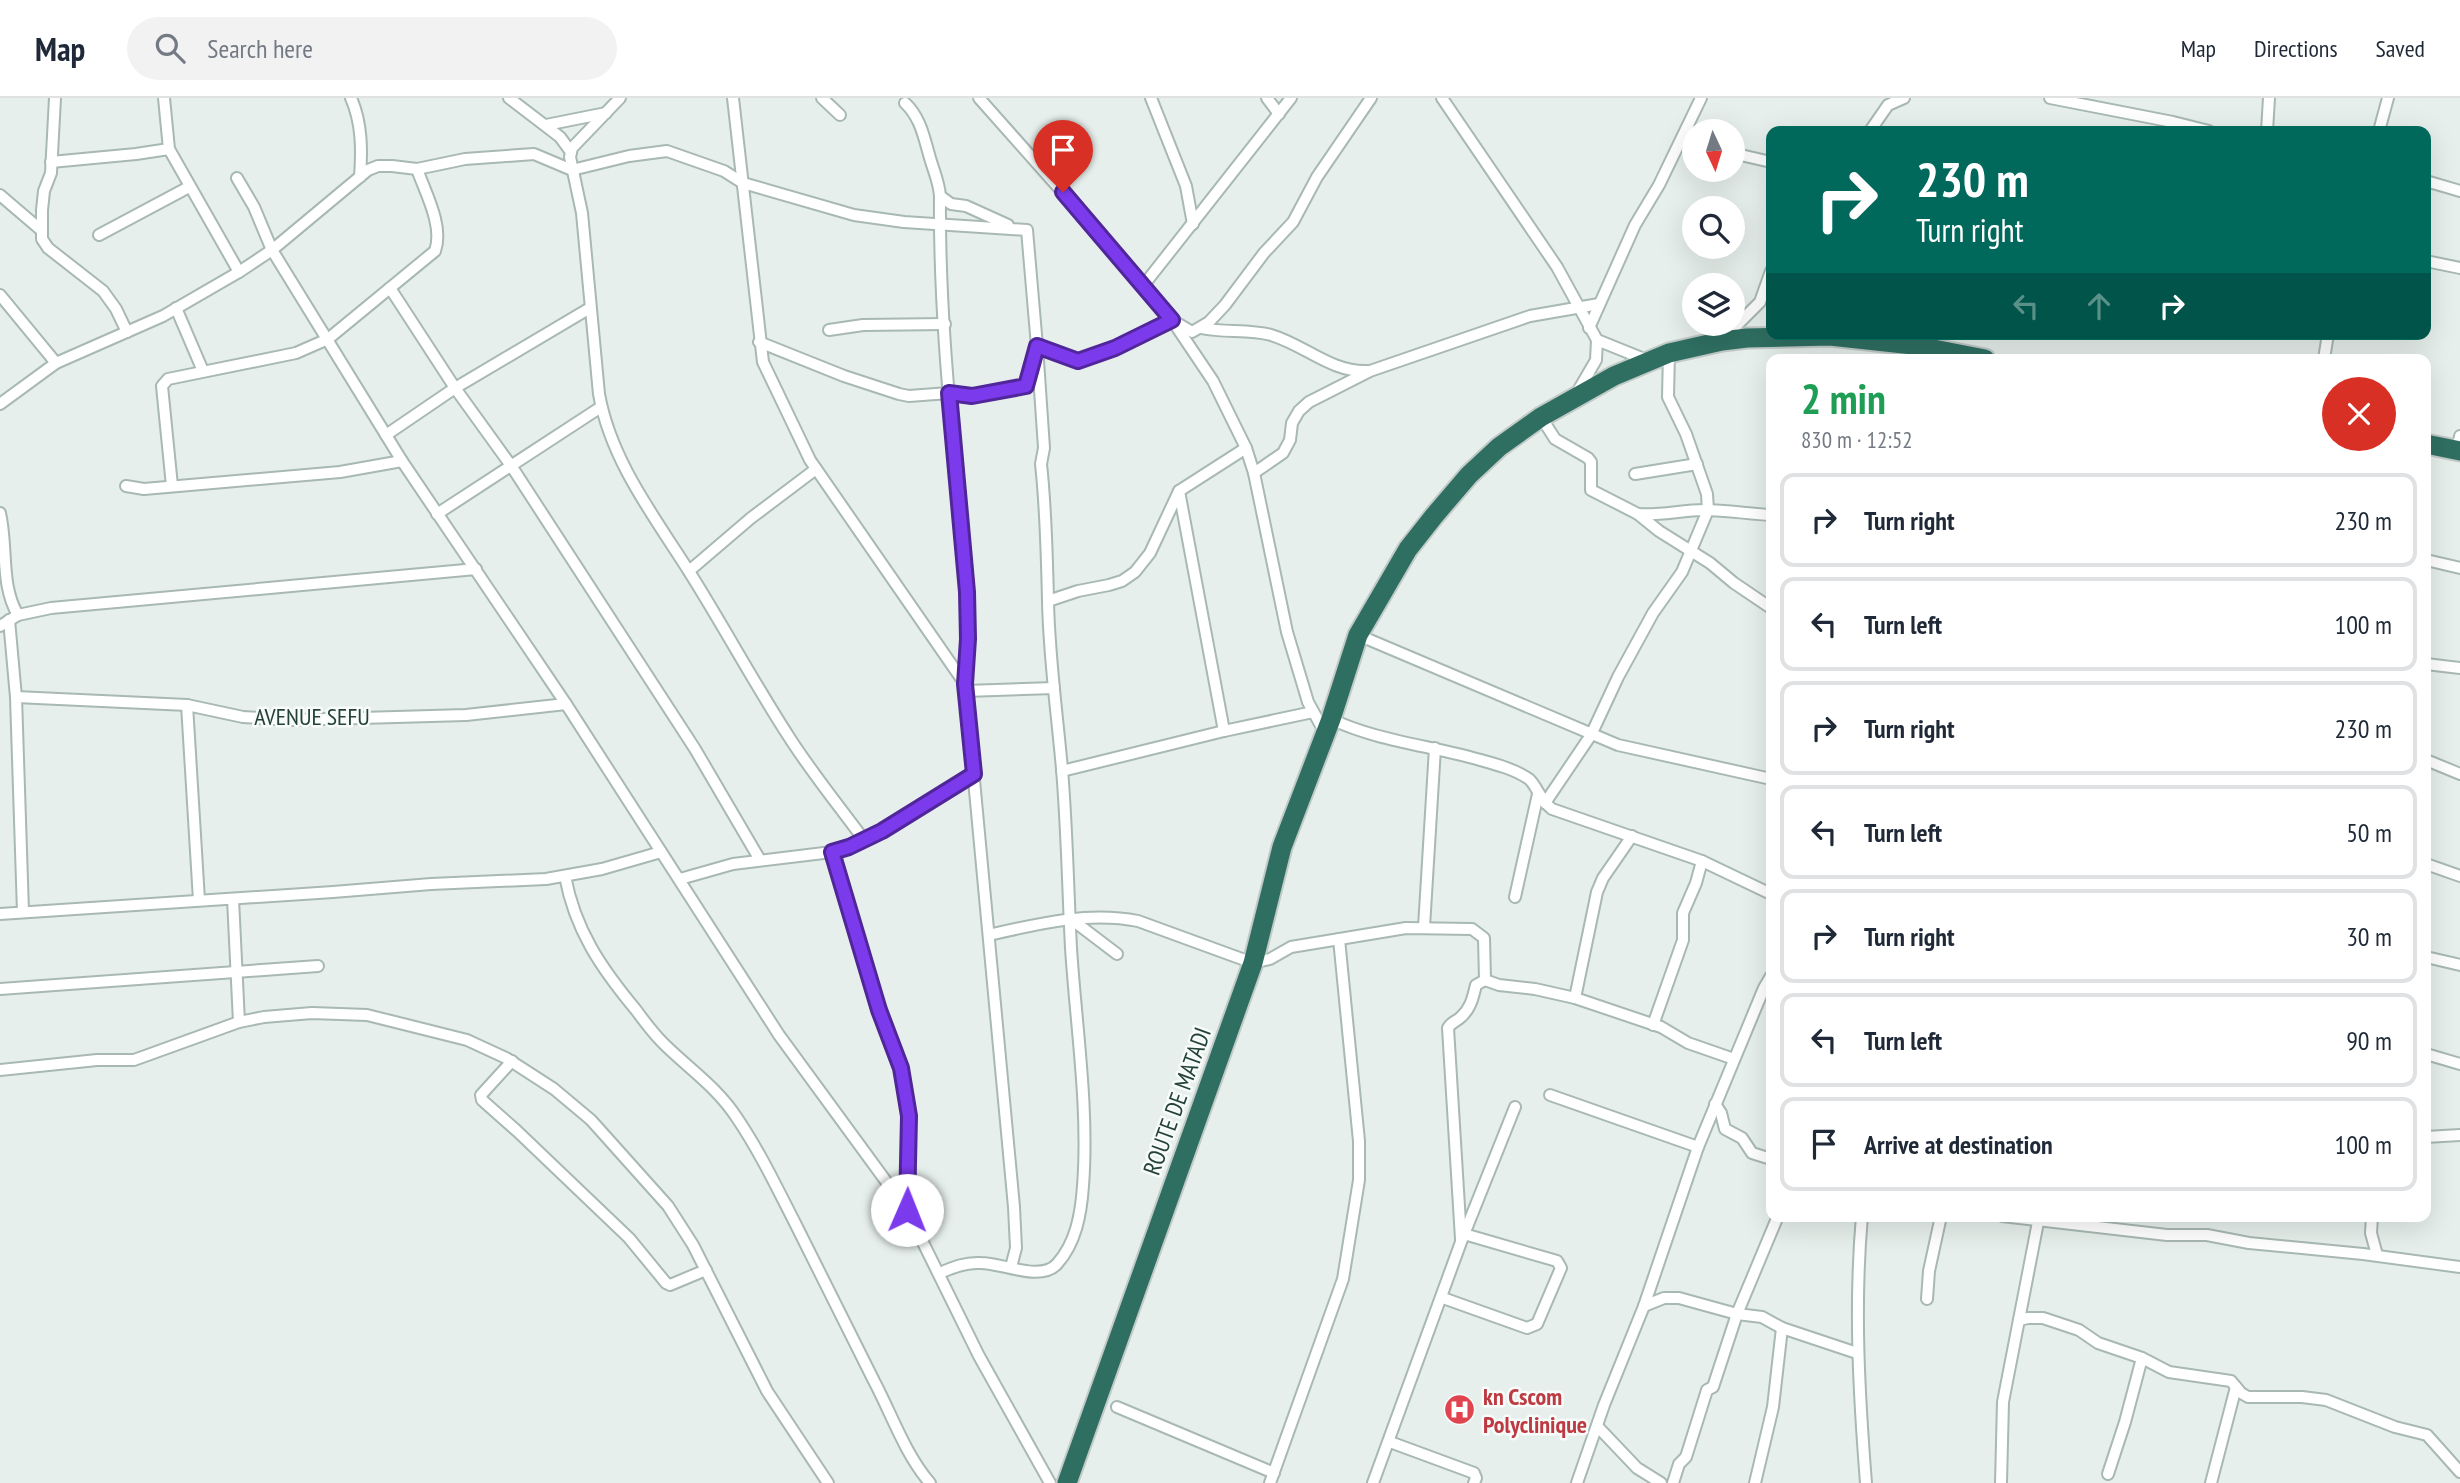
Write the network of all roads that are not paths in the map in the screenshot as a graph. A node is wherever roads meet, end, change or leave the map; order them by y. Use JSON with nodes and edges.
{"nodes":[{"id":1,"x":55,"y":98,"type":"edge"},
{"id":2,"x":164,"y":98,"type":"edge"},
{"id":3,"x":351,"y":98,"type":"edge"},
{"id":4,"x":509,"y":98,"type":"edge"},
{"id":5,"x":620,"y":98,"type":"edge"},
{"id":6,"x":733,"y":98,"type":"edge"},
{"id":7,"x":822,"y":98,"type":"edge"},
{"id":8,"x":979,"y":98,"type":"edge"},
{"id":9,"x":1151,"y":98,"type":"edge"},
{"id":10,"x":1267,"y":98,"type":"edge"},
{"id":11,"x":1291,"y":98,"type":"edge"},
{"id":12,"x":1371,"y":98,"type":"edge"},
{"id":13,"x":1442,"y":98,"type":"edge"},
{"id":14,"x":1701,"y":98,"type":"edge"},
{"id":15,"x":1904,"y":98,"type":"edge"},
{"id":16,"x":2050,"y":98,"type":"edge"},
{"id":17,"x":2269,"y":98,"type":"edge"},
{"id":18,"x":2388,"y":98,"type":"edge"},
{"id":19,"x":2079,"y":100,"type":"edge"},
{"id":20,"x":905,"y":103,"type":"dead end"},
{"id":21,"x":606,"y":113,"type":"junction"},
{"id":22,"x":1279,"y":114,"type":"junction"},
{"id":23,"x":840,"y":115,"type":"dead end"},
{"id":24,"x":1692,"y":119,"type":"edge"},
{"id":25,"x":546,"y":125,"type":"junction"},
{"id":26,"x":1873,"y":126,"type":"edge"},
{"id":27,"x":2188,"y":126,"type":"edge"},
{"id":28,"x":2267,"y":126,"type":"edge"},
{"id":29,"x":2380,"y":126,"type":"edge"},
{"id":30,"x":1682,"y":140,"type":"edge"},
{"id":31,"x":169,"y":149,"type":"junction"},
{"id":32,"x":571,"y":152,"type":"junction"},
{"id":33,"x":1745,"y":156,"type":"edge"},
{"id":34,"x":1766,"y":161,"type":"edge"},
{"id":35,"x":51,"y":162,"type":"junction"},
{"id":36,"x":417,"y":169,"type":"junction"},
{"id":37,"x":572,"y":170,"type":"junction"},
{"id":38,"x":360,"y":177,"type":"junction"},
{"id":39,"x":237,"y":178,"type":"dead end"},
{"id":40,"x":2431,"y":182,"type":"edge"},
{"id":41,"x":743,"y":183,"type":"junction"},
{"id":42,"x":189,"y":187,"type":"junction"},
{"id":43,"x":2460,"y":191,"type":"edge"},
{"id":44,"x":0,"y":195,"type":"edge"},
{"id":45,"x":940,"y":196,"type":"junction"},
{"id":46,"x":940,"y":224,"type":"junction"},
{"id":47,"x":1193,"y":224,"type":"junction"},
{"id":48,"x":1016,"y":228,"type":"junction"},
{"id":49,"x":41,"y":230,"type":"junction"},
{"id":50,"x":99,"y":235,"type":"dead end"},
{"id":51,"x":272,"y":250,"type":"junction"},
{"id":52,"x":2431,"y":262,"type":"edge"},
{"id":53,"x":2460,"y":268,"type":"edge"},
{"id":54,"x":239,"y":272,"type":"junction"},
{"id":55,"x":1766,"y":285,"type":"edge"},
{"id":56,"x":1143,"y":286,"type":"junction"},
{"id":57,"x":390,"y":288,"type":"junction"},
{"id":58,"x":0,"y":295,"type":"edge"},
{"id":59,"x":1599,"y":304,"type":"junction"},
{"id":60,"x":1577,"y":306,"type":"junction"},
{"id":61,"x":176,"y":308,"type":"junction"},
{"id":62,"x":590,"y":308,"type":"junction"},
{"id":63,"x":1172,"y":320,"type":"junction"},
{"id":64,"x":945,"y":324,"type":"junction"},
{"id":65,"x":1201,"y":328,"type":"junction"},
{"id":66,"x":1589,"y":328,"type":"junction"},
{"id":67,"x":829,"y":330,"type":"dead end"},
{"id":68,"x":127,"y":332,"type":"junction"},
{"id":69,"x":1766,"y":337,"type":"edge"},
{"id":70,"x":328,"y":339,"type":"junction"},
{"id":71,"x":1597,"y":340,"type":"junction"},
{"id":72,"x":1867,"y":340,"type":"edge"},
{"id":73,"x":1722,"y":341,"type":"junction"},
{"id":74,"x":759,"y":342,"type":"junction"},
{"id":75,"x":1037,"y":346,"type":"junction"},
{"id":76,"x":781,"y":350,"type":"junction"},
{"id":77,"x":1669,"y":353,"type":"junction"},
{"id":78,"x":1959,"y":354,"type":"edge"},
{"id":79,"x":1649,"y":361,"type":"junction"},
{"id":80,"x":763,"y":362,"type":"junction"},
{"id":81,"x":56,"y":363,"type":"junction"},
{"id":82,"x":203,"y":371,"type":"junction"},
{"id":83,"x":1370,"y":371,"type":"junction"},
{"id":84,"x":455,"y":387,"type":"junction"},
{"id":85,"x":949,"y":393,"type":"junction"},
{"id":86,"x":1575,"y":396,"type":"junction"},
{"id":87,"x":0,"y":404,"type":"edge"},
{"id":88,"x":601,"y":407,"type":"junction"},
{"id":89,"x":1541,"y":417,"type":"junction"},
{"id":90,"x":386,"y":435,"type":"junction"},
{"id":91,"x":2431,"y":444,"type":"edge"},
{"id":92,"x":2459,"y":446,"type":"edge"},
{"id":93,"x":1246,"y":448,"type":"junction"},
{"id":94,"x":402,"y":461,"type":"junction"},
{"id":95,"x":1697,"y":464,"type":"junction"},
{"id":96,"x":512,"y":467,"type":"junction"},
{"id":97,"x":816,"y":469,"type":"junction"},
{"id":98,"x":1254,"y":473,"type":"junction"},
{"id":99,"x":1635,"y":474,"type":"dead end"},
{"id":100,"x":126,"y":486,"type":"dead end"},
{"id":101,"x":172,"y":486,"type":"junction"},
{"id":102,"x":1179,"y":491,"type":"junction"},
{"id":103,"x":1708,"y":510,"type":"junction"},
{"id":104,"x":0,"y":513,"type":"edge"},
{"id":105,"x":438,"y":514,"type":"junction"},
{"id":106,"x":1638,"y":514,"type":"junction"},
{"id":107,"x":1766,"y":515,"type":"edge"},
{"id":108,"x":1691,"y":552,"type":"junction"},
{"id":109,"x":2431,"y":561,"type":"edge"},
{"id":110,"x":2460,"y":568,"type":"edge"},
{"id":111,"x":476,"y":569,"type":"junction"},
{"id":112,"x":688,"y":571,"type":"junction"},
{"id":113,"x":1048,"y":601,"type":"junction"},
{"id":114,"x":1766,"y":605,"type":"edge"},
{"id":115,"x":9,"y":620,"type":"edge"},
{"id":116,"x":1359,"y":635,"type":"junction"},
{"id":117,"x":2431,"y":665,"type":"edge"},
{"id":118,"x":2460,"y":668,"type":"edge"},
{"id":119,"x":965,"y":687,"type":"junction"},
{"id":120,"x":1054,"y":688,"type":"junction"},
{"id":121,"x":16,"y":697,"type":"junction"},
{"id":122,"x":566,"y":704,"type":"junction"},
{"id":123,"x":187,"y":705,"type":"junction"},
{"id":124,"x":1323,"y":721,"type":"junction"},
{"id":125,"x":1224,"y":731,"type":"junction"},
{"id":126,"x":1591,"y":735,"type":"junction"},
{"id":127,"x":1435,"y":748,"type":"junction"},
{"id":128,"x":2431,"y":762,"type":"edge"},
{"id":129,"x":1062,"y":771,"type":"junction"},
{"id":130,"x":974,"y":774,"type":"junction"},
{"id":131,"x":2460,"y":774,"type":"edge"},
{"id":132,"x":1766,"y":778,"type":"edge"},
{"id":133,"x":1541,"y":798,"type":"junction"},
{"id":134,"x":1632,"y":836,"type":"junction"},
{"id":135,"x":864,"y":840,"type":"junction"},
{"id":136,"x":661,"y":852,"type":"junction"},
{"id":137,"x":832,"y":852,"type":"junction"},
{"id":138,"x":760,"y":860,"type":"junction"},
{"id":139,"x":1702,"y":861,"type":"junction"},
{"id":140,"x":2431,"y":866,"type":"edge"},
{"id":141,"x":565,"y":876,"type":"junction"},
{"id":142,"x":2460,"y":876,"type":"edge"},
{"id":143,"x":680,"y":879,"type":"junction"},
{"id":144,"x":1766,"y":892,"type":"edge"},
{"id":145,"x":1515,"y":897,"type":"dead end"},
{"id":146,"x":233,"y":899,"type":"junction"},
{"id":147,"x":199,"y":900,"type":"junction"},
{"id":148,"x":23,"y":912,"type":"junction"},
{"id":149,"x":0,"y":914,"type":"edge"},
{"id":150,"x":1071,"y":919,"type":"junction"},
{"id":151,"x":1424,"y":927,"type":"junction"},
{"id":152,"x":989,"y":936,"type":"junction"},
{"id":153,"x":1339,"y":939,"type":"junction"},
{"id":154,"x":1116,"y":954,"type":"dead end"},
{"id":155,"x":2431,"y":958,"type":"edge"},
{"id":156,"x":1253,"y":963,"type":"junction"},
{"id":157,"x":318,"y":965,"type":"dead end"},
{"id":158,"x":2460,"y":965,"type":"edge"},
{"id":159,"x":236,"y":971,"type":"junction"},
{"id":160,"x":1485,"y":979,"type":"junction"},
{"id":161,"x":1766,"y":987,"type":"edge"},
{"id":162,"x":0,"y":989,"type":"edge"},
{"id":163,"x":1575,"y":998,"type":"junction"},
{"id":164,"x":239,"y":1022,"type":"junction"},
{"id":165,"x":1653,"y":1025,"type":"junction"},
{"id":166,"x":2431,"y":1055,"type":"edge"},
{"id":167,"x":1734,"y":1059,"type":"junction"},
{"id":168,"x":512,"y":1061,"type":"junction"},
{"id":169,"x":2460,"y":1064,"type":"edge"},
{"id":170,"x":0,"y":1070,"type":"edge"},
{"id":171,"x":1550,"y":1095,"type":"dead end"},
{"id":172,"x":1715,"y":1104,"type":"junction"},
{"id":173,"x":1515,"y":1107,"type":"dead end"},
{"id":174,"x":2460,"y":1135,"type":"edge"},
{"id":175,"x":2431,"y":1138,"type":"edge"},
{"id":176,"x":1698,"y":1147,"type":"junction"},
{"id":177,"x":1766,"y":1157,"type":"edge"},
{"id":178,"x":907,"y":1210,"type":"junction"},
{"id":179,"x":1775,"y":1222,"type":"edge"},
{"id":180,"x":1861,"y":1222,"type":"edge"},
{"id":181,"x":1940,"y":1222,"type":"edge"},
{"id":182,"x":2038,"y":1222,"type":"joint"},
{"id":183,"x":2372,"y":1222,"type":"edge"},
{"id":184,"x":1463,"y":1238,"type":"junction"},
{"id":185,"x":2377,"y":1255,"type":"junction"},
{"id":186,"x":1011,"y":1267,"type":"junction"},
{"id":187,"x":2460,"y":1267,"type":"edge"},
{"id":188,"x":706,"y":1270,"type":"junction"},
{"id":189,"x":940,"y":1273,"type":"junction"},
{"id":190,"x":1443,"y":1298,"type":"junction"},
{"id":191,"x":1927,"y":1299,"type":"dead end"},
{"id":192,"x":1644,"y":1306,"type":"junction"},
{"id":193,"x":1737,"y":1314,"type":"junction"},
{"id":194,"x":2019,"y":1320,"type":"junction"},
{"id":195,"x":1782,"y":1328,"type":"junction"},
{"id":196,"x":1857,"y":1353,"type":"junction"},
{"id":197,"x":2142,"y":1358,"type":"junction"},
{"id":198,"x":2236,"y":1387,"type":"junction"},
{"id":199,"x":1116,"y":1407,"type":"dead end"},
{"id":200,"x":1598,"y":1427,"type":"junction"},
{"id":201,"x":1390,"y":1442,"type":"junction"},
{"id":202,"x":2460,"y":1472,"type":"edge"},
{"id":203,"x":2108,"y":1474,"type":"dead end"},
{"id":204,"x":1272,"y":1478,"type":"edge"},
{"id":205,"x":828,"y":1483,"type":"edge"},
{"id":206,"x":930,"y":1483,"type":"edge"},
{"id":207,"x":1050,"y":1483,"type":"edge"},
{"id":208,"x":1067,"y":1483,"type":"edge"},
{"id":209,"x":1373,"y":1483,"type":"edge"},
{"id":210,"x":1474,"y":1483,"type":"edge"},
{"id":211,"x":1577,"y":1483,"type":"edge"},
{"id":212,"x":1661,"y":1483,"type":"edge"},
{"id":213,"x":1673,"y":1483,"type":"edge"},
{"id":214,"x":1755,"y":1483,"type":"edge"},
{"id":215,"x":1866,"y":1483,"type":"edge"},
{"id":216,"x":2001,"y":1483,"type":"edge"},
{"id":217,"x":2211,"y":1483,"type":"edge"}],
"edges":[{"from":1,"to":35,"type":"street"},
{"from":2,"to":31,"type":"street"},
{"from":3,"to":38,"type":"street"},
{"from":4,"to":25,"type":"street"},
{"from":5,"to":21,"type":"street"},
{"from":6,"to":41,"type":"street"},
{"from":7,"to":23,"type":"street"},
{"from":8,"to":56,"type":"street"},
{"from":9,"to":47,"type":"street"},
{"from":10,"to":22,"type":"street"},
{"from":11,"to":22,"type":"street"},
{"from":12,"to":65,"type":"street"},
{"from":13,"to":60,"type":"street"},
{"from":14,"to":24,"type":"street"},
{"from":15,"to":26,"type":"street"},
{"from":16,"to":19,"type":"street"},
{"from":17,"to":28,"type":"street"},
{"from":18,"to":29,"type":"street"},
{"from":19,"to":27,"type":"street"},
{"from":20,"to":45,"type":"street"},
{"from":21,"to":25,"type":"street"},
{"from":21,"to":32,"type":"street"},
{"from":22,"to":47,"type":"street"},
{"from":25,"to":32,"type":"street"},
{"from":30,"to":59,"type":"street"},
{"from":31,"to":35,"type":"street"},
{"from":31,"to":42,"type":"street"},
{"from":32,"to":37,"type":"street"},
{"from":33,"to":34,"type":"street"},
{"from":35,"to":49,"type":"street"},
{"from":36,"to":37,"type":"street"},
{"from":36,"to":38,"type":"street"},
{"from":36,"to":57,"type":"street"},
{"from":37,"to":41,"type":"street"},
{"from":37,"to":62,"type":"street"},
{"from":38,"to":51,"type":"street"},
{"from":39,"to":51,"type":"street"},
{"from":40,"to":43,"type":"street"},
{"from":41,"to":46,"type":"street"},
{"from":41,"to":74,"type":"street"},
{"from":42,"to":50,"type":"street"},
{"from":42,"to":54,"type":"street"},
{"from":44,"to":49,"type":"street"},
{"from":45,"to":46,"type":"street"},
{"from":45,"to":48,"type":"street"},
{"from":46,"to":48,"type":"street"},
{"from":46,"to":64,"type":"street"},
{"from":47,"to":56,"type":"street"},
{"from":48,"to":75,"type":"street"},
{"from":49,"to":68,"type":"street"},
{"from":51,"to":54,"type":"street"},
{"from":51,"to":70,"type":"street"},
{"from":52,"to":53,"type":"street"},
{"from":54,"to":61,"type":"street"},
{"from":55,"to":73,"type":"street"},
{"from":56,"to":63,"type":"street"},
{"from":57,"to":70,"type":"street"},
{"from":57,"to":84,"type":"street"},
{"from":58,"to":81,"type":"street"},
{"from":59,"to":60,"type":"street"},
{"from":59,"to":66,"type":"street"},
{"from":60,"to":66,"type":"street"},
{"from":60,"to":83,"type":"street"},
{"from":61,"to":68,"type":"street"},
{"from":61,"to":82,"type":"street"},
{"from":62,"to":84,"type":"street"},
{"from":62,"to":88,"type":"street"},
{"from":63,"to":65,"type":"street"},
{"from":63,"to":75,"type":"street"},
{"from":63,"to":93,"type":"street"},
{"from":64,"to":67,"type":"street"},
{"from":64,"to":85,"type":"street"},
{"from":65,"to":83,"type":"street"},
{"from":66,"to":71,"type":"street"},
{"from":68,"to":81,"type":"street"},
{"from":69,"to":73,"type":"highway","name":"ROUTE DE MATADI"},
{"from":70,"to":82,"type":"street"},
{"from":70,"to":90,"type":"street"},
{"from":71,"to":79,"type":"street"},
{"from":71,"to":86,"type":"street"},
{"from":72,"to":78,"type":"highway","name":"ROUTE DE MATADI"},
{"from":73,"to":77,"type":"highway","name":"ROUTE DE MATADI"},
{"from":74,"to":76,"type":"street"},
{"from":74,"to":80,"type":"street"},
{"from":75,"to":85,"type":"street"},
{"from":75,"to":113,"type":"street"},
{"from":76,"to":80,"type":"street"},
{"from":76,"to":85,"type":"street"},
{"from":77,"to":79,"type":"highway","name":"ROUTE DE MATADI"},
{"from":77,"to":95,"type":"street"},
{"from":79,"to":86,"type":"highway","name":"ROUTE DE MATADI"},
{"from":80,"to":97,"type":"street"},
{"from":81,"to":87,"type":"street"},
{"from":82,"to":101,"type":"street"},
{"from":83,"to":98,"type":"street"},
{"from":84,"to":90,"type":"street"},
{"from":84,"to":96,"type":"street"},
{"from":85,"to":119,"type":"street"},
{"from":86,"to":89,"type":"highway","name":"ROUTE DE MATADI"},
{"from":88,"to":96,"type":"street"},
{"from":88,"to":112,"type":"street"},
{"from":89,"to":106,"type":"street"},
{"from":89,"to":116,"type":"highway","name":"ROUTE DE MATADI"},
{"from":90,"to":94,"type":"street"},
{"from":91,"to":92,"type":"highway"},
{"from":93,"to":98,"type":"street"},
{"from":93,"to":102,"type":"street"},
{"from":94,"to":101,"type":"street"},
{"from":94,"to":105,"type":"street"},
{"from":95,"to":99,"type":"street"},
{"from":95,"to":103,"type":"street"},
{"from":96,"to":105,"type":"street"},
{"from":96,"to":138,"type":"street"},
{"from":97,"to":112,"type":"street"},
{"from":97,"to":119,"type":"street"},
{"from":98,"to":124,"type":"street"},
{"from":100,"to":101,"type":"street"},
{"from":102,"to":113,"type":"street"},
{"from":102,"to":125,"type":"street"},
{"from":103,"to":106,"type":"street"},
{"from":103,"to":107,"type":"street"},
{"from":103,"to":108,"type":"street"},
{"from":104,"to":115,"type":"street"},
{"from":105,"to":111,"type":"street"},
{"from":106,"to":108,"type":"street"},
{"from":108,"to":114,"type":"street"},
{"from":108,"to":126,"type":"street"},
{"from":109,"to":110,"type":"street"},
{"from":111,"to":115,"type":"street"},
{"from":111,"to":122,"type":"street"},
{"from":112,"to":135,"type":"street"},
{"from":113,"to":120,"type":"street"},
{"from":115,"to":121,"type":"street"},
{"from":116,"to":124,"type":"highway","name":"ROUTE DE MATADI"},
{"from":116,"to":126,"type":"street"},
{"from":117,"to":118,"type":"street"},
{"from":119,"to":120,"type":"street"},
{"from":119,"to":130,"type":"street"},
{"from":120,"to":129,"type":"street"},
{"from":121,"to":123,"type":"street","name":"AVENUE SEFU"},
{"from":121,"to":148,"type":"street"},
{"from":122,"to":123,"type":"street","name":"AVENUE SEFU"},
{"from":122,"to":136,"type":"street"},
{"from":123,"to":147,"type":"street"},
{"from":124,"to":125,"type":"street"},
{"from":124,"to":127,"type":"street"},
{"from":124,"to":156,"type":"highway","name":"ROUTE DE MATADI"},
{"from":125,"to":129,"type":"street"},
{"from":126,"to":132,"type":"street"},
{"from":126,"to":133,"type":"street"},
{"from":127,"to":133,"type":"street"},
{"from":127,"to":151,"type":"street"},
{"from":128,"to":131,"type":"street"},
{"from":129,"to":150,"type":"street"},
{"from":130,"to":135,"type":"street"},
{"from":130,"to":152,"type":"street"},
{"from":133,"to":134,"type":"street"},
{"from":133,"to":145,"type":"street"},
{"from":134,"to":139,"type":"street"},
{"from":134,"to":163,"type":"street"},
{"from":135,"to":137,"type":"street"},
{"from":136,"to":141,"type":"street"},
{"from":136,"to":143,"type":"street"},
{"from":137,"to":138,"type":"street"},
{"from":137,"to":178,"type":"street"},
{"from":138,"to":143,"type":"street"},
{"from":139,"to":144,"type":"street"},
{"from":139,"to":165,"type":"street"},
{"from":140,"to":142,"type":"street"},
{"from":141,"to":146,"type":"street"},
{"from":141,"to":206,"type":"street"},
{"from":143,"to":178,"type":"street"},
{"from":146,"to":147,"type":"street"},
{"from":146,"to":159,"type":"street"},
{"from":147,"to":148,"type":"street"},
{"from":148,"to":149,"type":"street"},
{"from":150,"to":152,"type":"street"},
{"from":150,"to":154,"type":"street"},
{"from":150,"to":156,"type":"street"},
{"from":150,"to":186,"type":"street"},
{"from":151,"to":153,"type":"street"},
{"from":151,"to":160,"type":"street"},
{"from":152,"to":186,"type":"street"},
{"from":153,"to":156,"type":"street"},
{"from":153,"to":204,"type":"street"},
{"from":155,"to":158,"type":"street"},
{"from":156,"to":208,"type":"highway","name":"ROUTE DE MATADI"},
{"from":157,"to":159,"type":"street"},
{"from":159,"to":162,"type":"street"},
{"from":159,"to":164,"type":"street"},
{"from":160,"to":163,"type":"street"},
{"from":160,"to":184,"type":"street"},
{"from":161,"to":167,"type":"street"},
{"from":163,"to":165,"type":"street"},
{"from":164,"to":168,"type":"street"},
{"from":164,"to":170,"type":"street"},
{"from":165,"to":167,"type":"street"},
{"from":166,"to":169,"type":"street"},
{"from":167,"to":172,"type":"street"},
{"from":168,"to":188,"type":"street"},
{"from":168,"to":188,"type":"street"},
{"from":171,"to":176,"type":"street"},
{"from":172,"to":176,"type":"street"},
{"from":172,"to":177,"type":"street"},
{"from":173,"to":184,"type":"street"},
{"from":174,"to":175,"type":"street"},
{"from":176,"to":192,"type":"street"},
{"from":178,"to":189,"type":"street"},
{"from":179,"to":193,"type":"street"},
{"from":180,"to":196,"type":"street"},
{"from":181,"to":191,"type":"street"},
{"from":182,"to":185,"type":"street"},
{"from":182,"to":194,"type":"street"},
{"from":183,"to":185,"type":"street"},
{"from":184,"to":190,"type":"street"},
{"from":184,"to":190,"type":"street"},
{"from":185,"to":187,"type":"street"},
{"from":186,"to":189,"type":"street"},
{"from":188,"to":205,"type":"street"},
{"from":189,"to":207,"type":"street"},
{"from":190,"to":201,"type":"street"},
{"from":192,"to":193,"type":"street"},
{"from":192,"to":200,"type":"street"},
{"from":193,"to":195,"type":"street"},
{"from":193,"to":213,"type":"street"},
{"from":194,"to":197,"type":"street"},
{"from":194,"to":216,"type":"street"},
{"from":195,"to":196,"type":"street"},
{"from":195,"to":214,"type":"street"},
{"from":196,"to":215,"type":"street"},
{"from":197,"to":198,"type":"street"},
{"from":197,"to":203,"type":"street"},
{"from":198,"to":202,"type":"street"},
{"from":198,"to":217,"type":"street"},
{"from":199,"to":204,"type":"street"},
{"from":200,"to":211,"type":"street"},
{"from":200,"to":212,"type":"street"},
{"from":201,"to":209,"type":"street"},
{"from":201,"to":210,"type":"street"}]}
